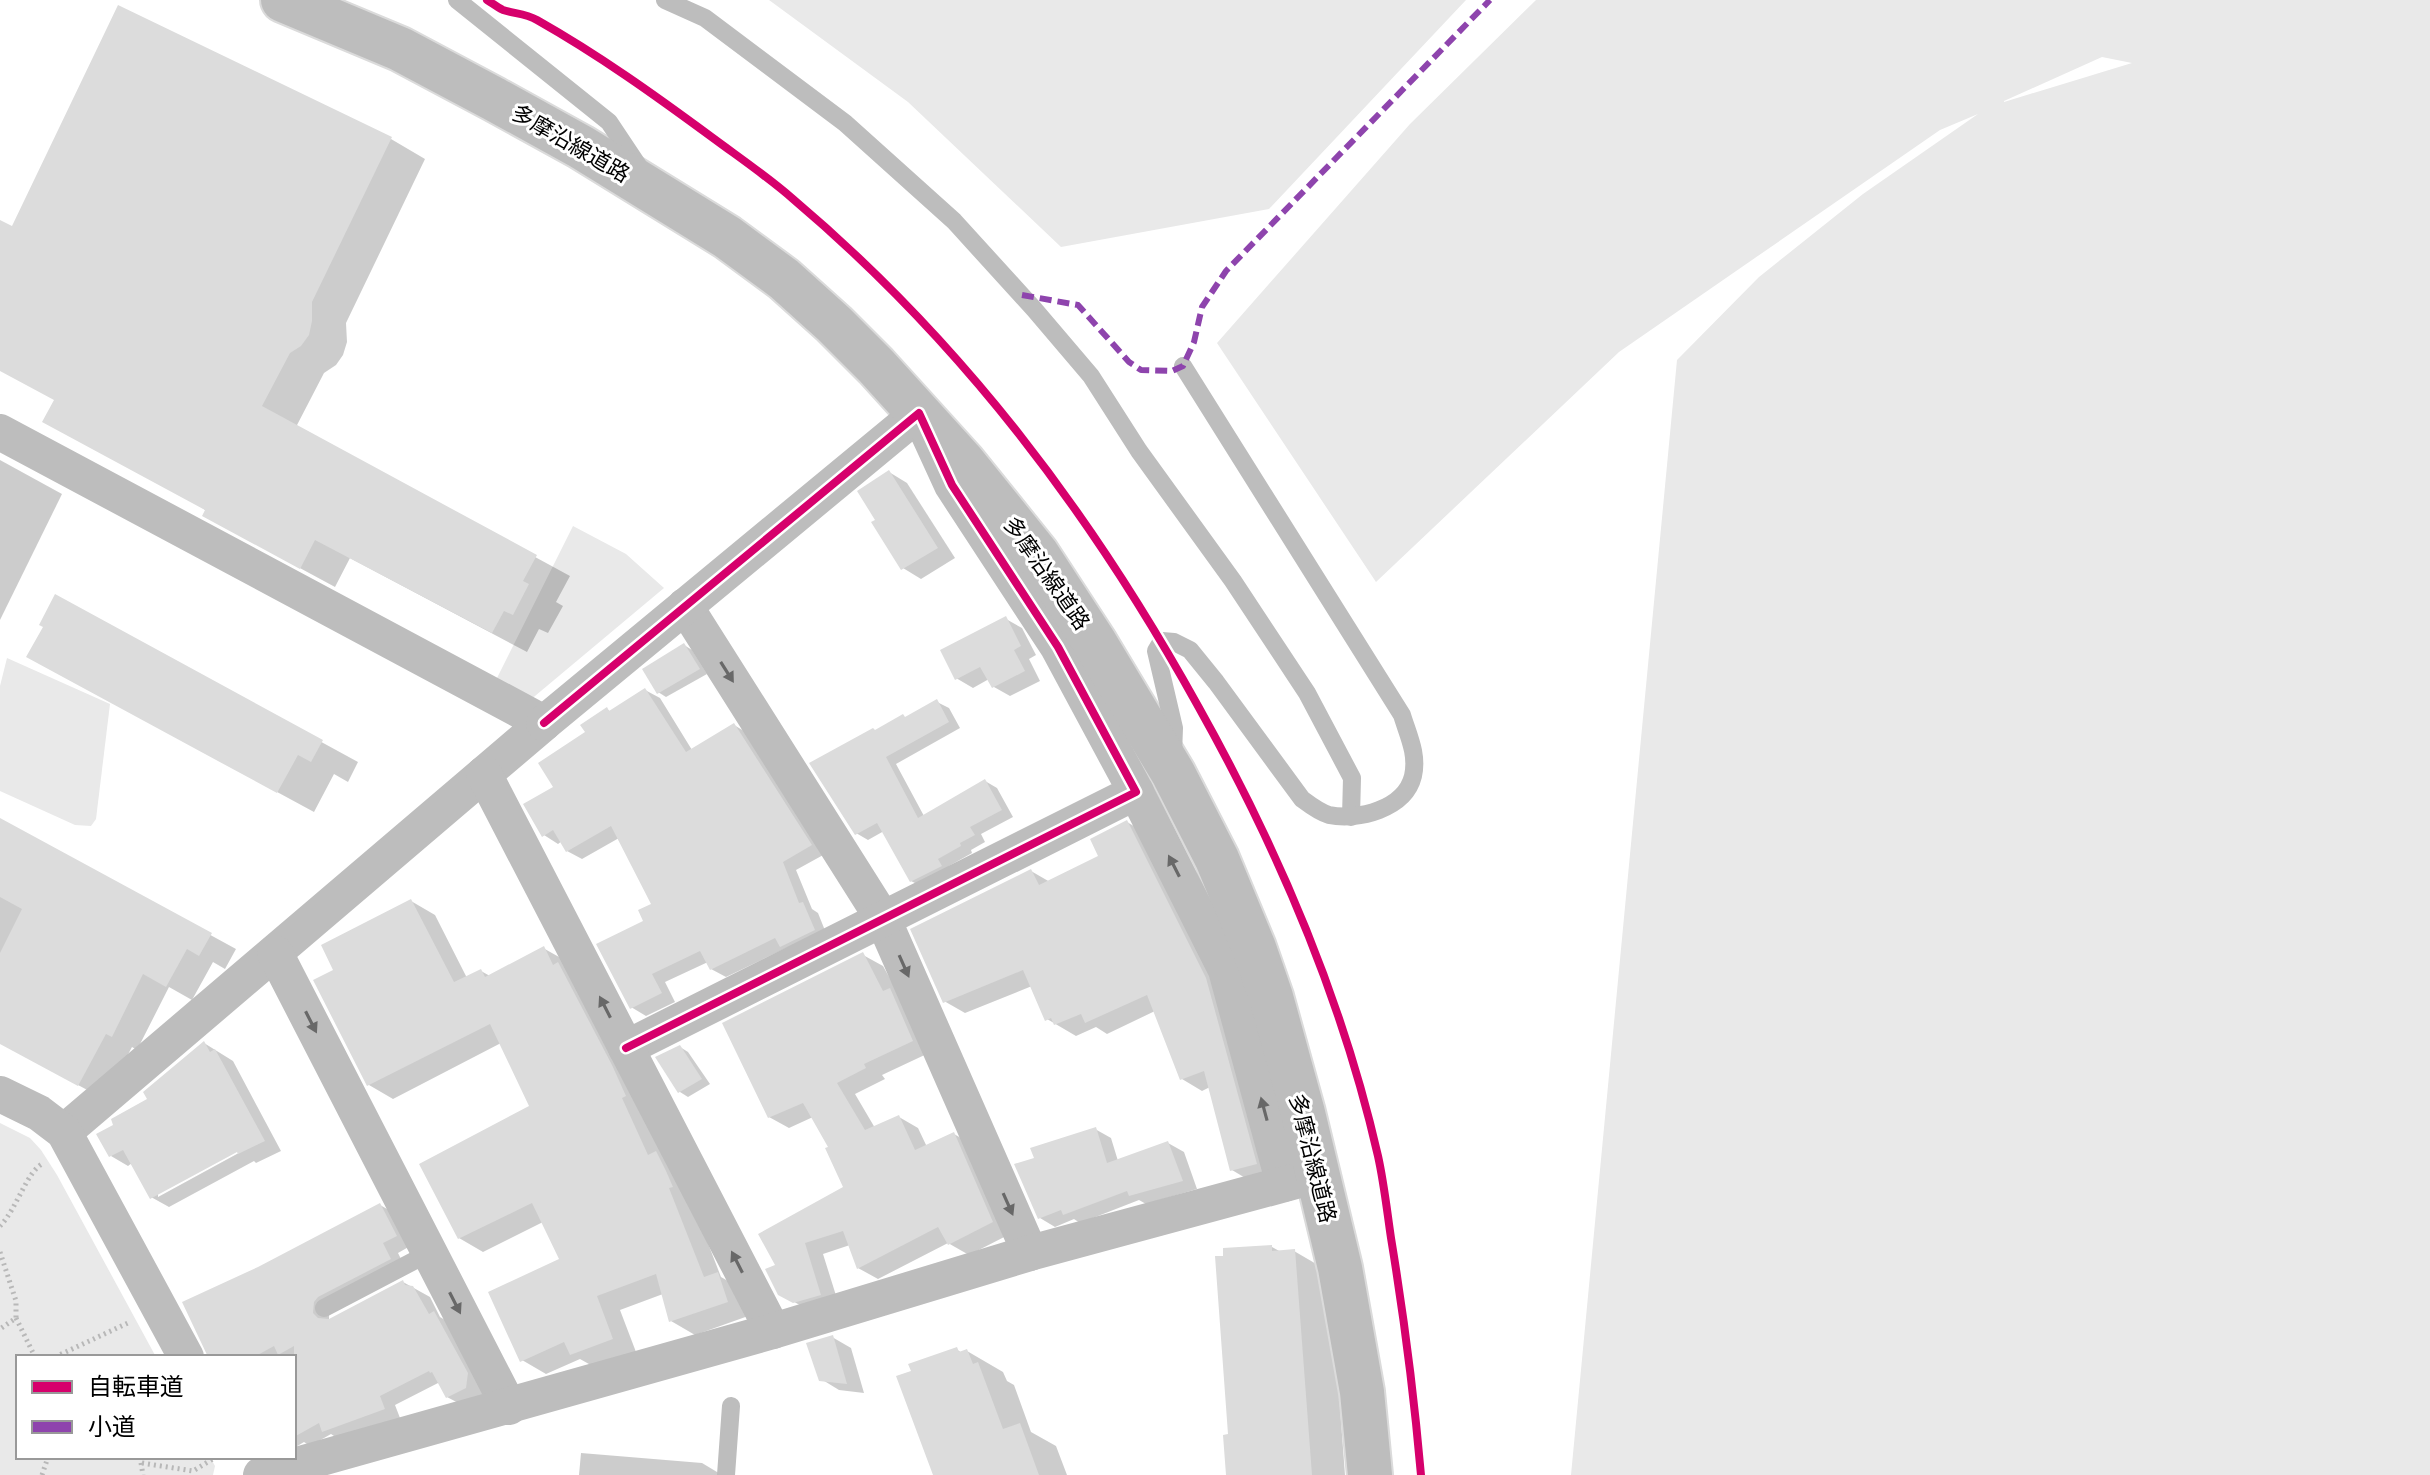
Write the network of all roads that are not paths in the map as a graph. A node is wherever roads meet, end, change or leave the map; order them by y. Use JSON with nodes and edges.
{"nodes":[{"id":1,"x":283,"y":0,"type":"edge"},
{"id":2,"x":457,"y":0,"type":"edge"},
{"id":3,"x":665,"y":0,"type":"edge"},
{"id":4,"x":655,"y":192,"type":"junction"},
{"id":5,"x":1183,"y":366,"type":"dead end"},
{"id":6,"x":919,"y":413,"type":"junction"},
{"id":7,"x":0,"y":432,"type":"edge"},
{"id":8,"x":685,"y":606,"type":"junction"},
{"id":9,"x":544,"y":723,"type":"junction"},
{"id":10,"x":484,"y":774,"type":"junction"},
{"id":11,"x":1154,"y":782,"type":"junction"},
{"id":12,"x":1351,"y":817,"type":"junction"},
{"id":13,"x":883,"y":919,"type":"junction"},
{"id":14,"x":275,"y":953,"type":"junction"},
{"id":15,"x":626,"y":1048,"type":"junction"},
{"id":16,"x":0,"y":1094,"type":"edge"},
{"id":17,"x":59,"y":1145,"type":"junction"},
{"id":18,"x":1301,"y":1180,"type":"junction"},
{"id":19,"x":429,"y":1253,"type":"junction"},
{"id":20,"x":1030,"y":1253,"type":"junction"},
{"id":21,"x":324,"y":1308,"type":"dead end"},
{"id":22,"x":773,"y":1331,"type":"junction"},
{"id":23,"x":185,"y":1355,"type":"edge"},
{"id":24,"x":731,"y":1406,"type":"dead end"},
{"id":25,"x":509,"y":1407,"type":"junction"},
{"id":26,"x":261,"y":1475,"type":"edge"},
{"id":27,"x":726,"y":1475,"type":"edge"},
{"id":28,"x":1370,"y":1475,"type":"edge"}],
"edges":[{"from":1,"to":4,"type":"main road","name":"多摩沿線道路"},
{"from":2,"to":4,"type":"lane"},
{"from":3,"to":12,"type":"lane"},
{"from":4,"to":6,"type":"main road","name":"多摩沿線道路"},
{"from":5,"to":12,"type":"lane"},
{"from":6,"to":8,"type":"street"},
{"from":6,"to":11,"type":"main road","name":"多摩沿線道路"},
{"from":7,"to":9,"type":"street"},
{"from":8,"to":9,"type":"street"},
{"from":8,"to":13,"type":"street","one_way":true},
{"from":9,"to":10,"type":"street"},
{"from":10,"to":14,"type":"street"},
{"from":15,"to":10,"type":"street","one_way":true},
{"from":11,"to":12,"type":"lane"},
{"from":11,"to":13,"type":"street"},
{"from":11,"to":18,"type":"main road","name":"多摩沿線道路"},
{"from":13,"to":15,"type":"street"},
{"from":13,"to":20,"type":"street","one_way":true},
{"from":14,"to":17,"type":"street"},
{"from":14,"to":19,"type":"street","one_way":true},
{"from":22,"to":15,"type":"street","one_way":true},
{"from":16,"to":17,"type":"street"},
{"from":17,"to":23,"type":"street"},
{"from":18,"to":20,"type":"street"},
{"from":18,"to":28,"type":"main road","name":"多摩沿線道路"},
{"from":19,"to":21,"type":"lane"},
{"from":19,"to":25,"type":"street","one_way":true},
{"from":20,"to":22,"type":"street"},
{"from":22,"to":25,"type":"street"},
{"from":24,"to":27,"type":"lane"},
{"from":25,"to":26,"type":"street"}]}
